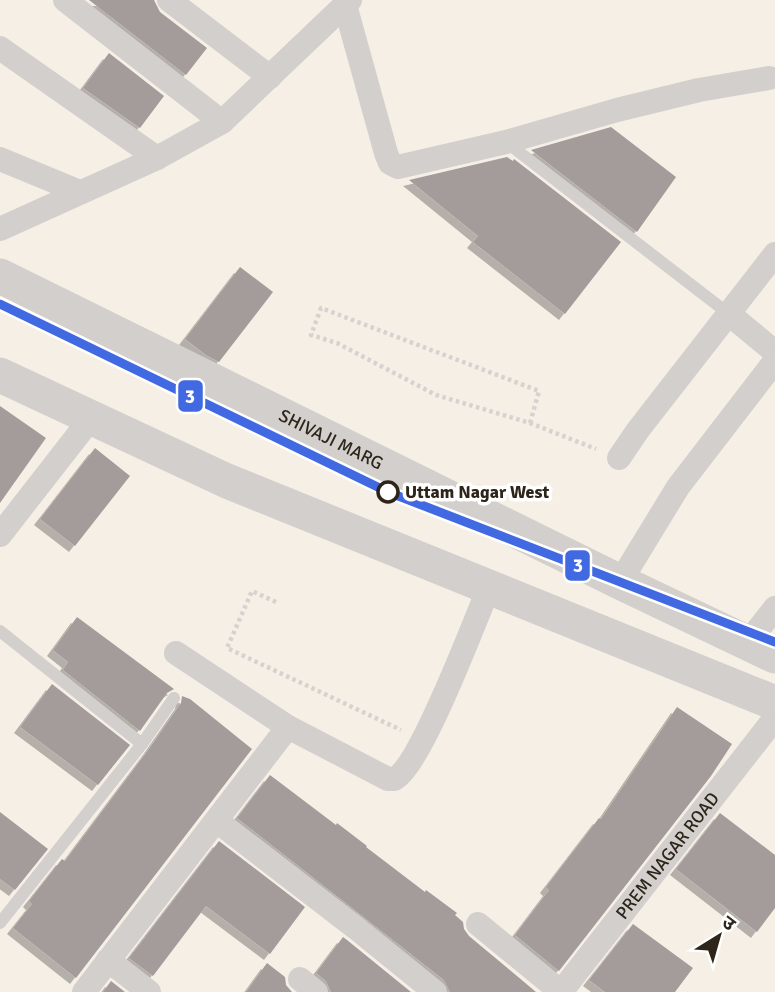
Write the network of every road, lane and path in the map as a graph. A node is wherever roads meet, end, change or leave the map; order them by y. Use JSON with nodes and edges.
{"nodes":[{"id":1,"x":65,"y":0,"type":"edge"},
{"id":2,"x":169,"y":0,"type":"edge"},
{"id":3,"x":348,"y":2,"type":"edge"},
{"id":4,"x":0,"y":48,"type":"edge"},
{"id":5,"x":270,"y":77,"type":"junction"},
{"id":6,"x":772,"y":78,"type":"edge"},
{"id":7,"x":222,"y":122,"type":"junction"},
{"id":8,"x":506,"y":142,"type":"junction"},
{"id":9,"x":157,"y":158,"type":"junction"},
{"id":10,"x":0,"y":159,"type":"edge"},
{"id":11,"x":80,"y":192,"type":"junction"},
{"id":12,"x":0,"y":229,"type":"edge"},
{"id":13,"x":775,"y":254,"type":"edge"},
{"id":14,"x":0,"y":276,"type":"edge"},
{"id":15,"x":729,"y":314,"type":"junction"},
{"id":16,"x":775,"y":352,"type":"edge"},
{"id":17,"x":775,"y":361,"type":"edge"},
{"id":18,"x":0,"y":375,"type":"edge"},
{"id":19,"x":92,"y":417,"type":"junction"},
{"id":20,"x":530,"y":423,"type":"junction"},
{"id":21,"x":619,"y":458,"type":"joint"},
{"id":22,"x":0,"y":535,"type":"edge"},
{"id":23,"x":620,"y":582,"type":"junction"},
{"id":24,"x":489,"y":587,"type":"junction"},
{"id":25,"x":276,"y":602,"type":"dead end"},
{"id":26,"x":775,"y":608,"type":"edge"},
{"id":27,"x":0,"y":631,"type":"edge"},
{"id":28,"x":761,"y":650,"type":"edge"},
{"id":29,"x":177,"y":653,"type":"dead end"},
{"id":30,"x":174,"y":698,"type":"dead end"},
{"id":31,"x":775,"y":703,"type":"edge"},
{"id":32,"x":775,"y":718,"type":"edge"},
{"id":33,"x":288,"y":727,"type":"junction"},
{"id":34,"x":424,"y":740,"type":"junction"},
{"id":35,"x":142,"y":744,"type":"junction"},
{"id":36,"x":217,"y":821,"type":"junction"},
{"id":37,"x":0,"y":923,"type":"edge"},
{"id":38,"x":478,"y":924,"type":"dead end"},
{"id":39,"x":108,"y":960,"type":"junction"},
{"id":40,"x":84,"y":992,"type":"edge"},
{"id":41,"x":149,"y":992,"type":"edge"},
{"id":42,"x":435,"y":992,"type":"edge"},
{"id":43,"x":561,"y":992,"type":"edge"}],
"edges":[{"from":1,"to":7,"type":"street"},
{"from":2,"to":5,"type":"street"},
{"from":3,"to":5,"type":"street"},
{"from":3,"to":8,"type":"street"},
{"from":4,"to":9,"type":"street"},
{"from":5,"to":7,"type":"street"},
{"from":6,"to":8,"type":"street"},
{"from":7,"to":9,"type":"street"},
{"from":8,"to":15,"type":"lane"},
{"from":9,"to":11,"type":"street"},
{"from":10,"to":11,"type":"street"},
{"from":11,"to":12,"type":"street"},
{"from":13,"to":15,"type":"street"},
{"from":14,"to":23,"type":"main road","name":"SHIVAJI MARG"},
{"from":15,"to":16,"type":"street"},
{"from":15,"to":21,"type":"street"},
{"from":17,"to":23,"type":"street"},
{"from":18,"to":19,"type":"main road"},
{"from":19,"to":22,"type":"street"},
{"from":19,"to":24,"type":"main road"},
{"from":20,"to":20,"type":"path"},
{"from":20,"to":21,"type":"path"},
{"from":23,"to":28,"type":"main road","name":"SHIVAJI MARG"},
{"from":24,"to":31,"type":"main road"},
{"from":24,"to":34,"type":"street"},
{"from":25,"to":34,"type":"path"},
{"from":26,"to":28,"type":"street"},
{"from":27,"to":35,"type":"lane"},
{"from":29,"to":33,"type":"street"},
{"from":30,"to":35,"type":"lane"},
{"from":32,"to":43,"type":"street","name":"PREM NAGAR ROAD"},
{"from":33,"to":34,"type":"street"},
{"from":33,"to":36,"type":"street"},
{"from":35,"to":37,"type":"lane"},
{"from":36,"to":39,"type":"street"},
{"from":36,"to":42,"type":"street"},
{"from":38,"to":43,"type":"street"},
{"from":39,"to":40,"type":"street"},
{"from":39,"to":41,"type":"street"}]}
